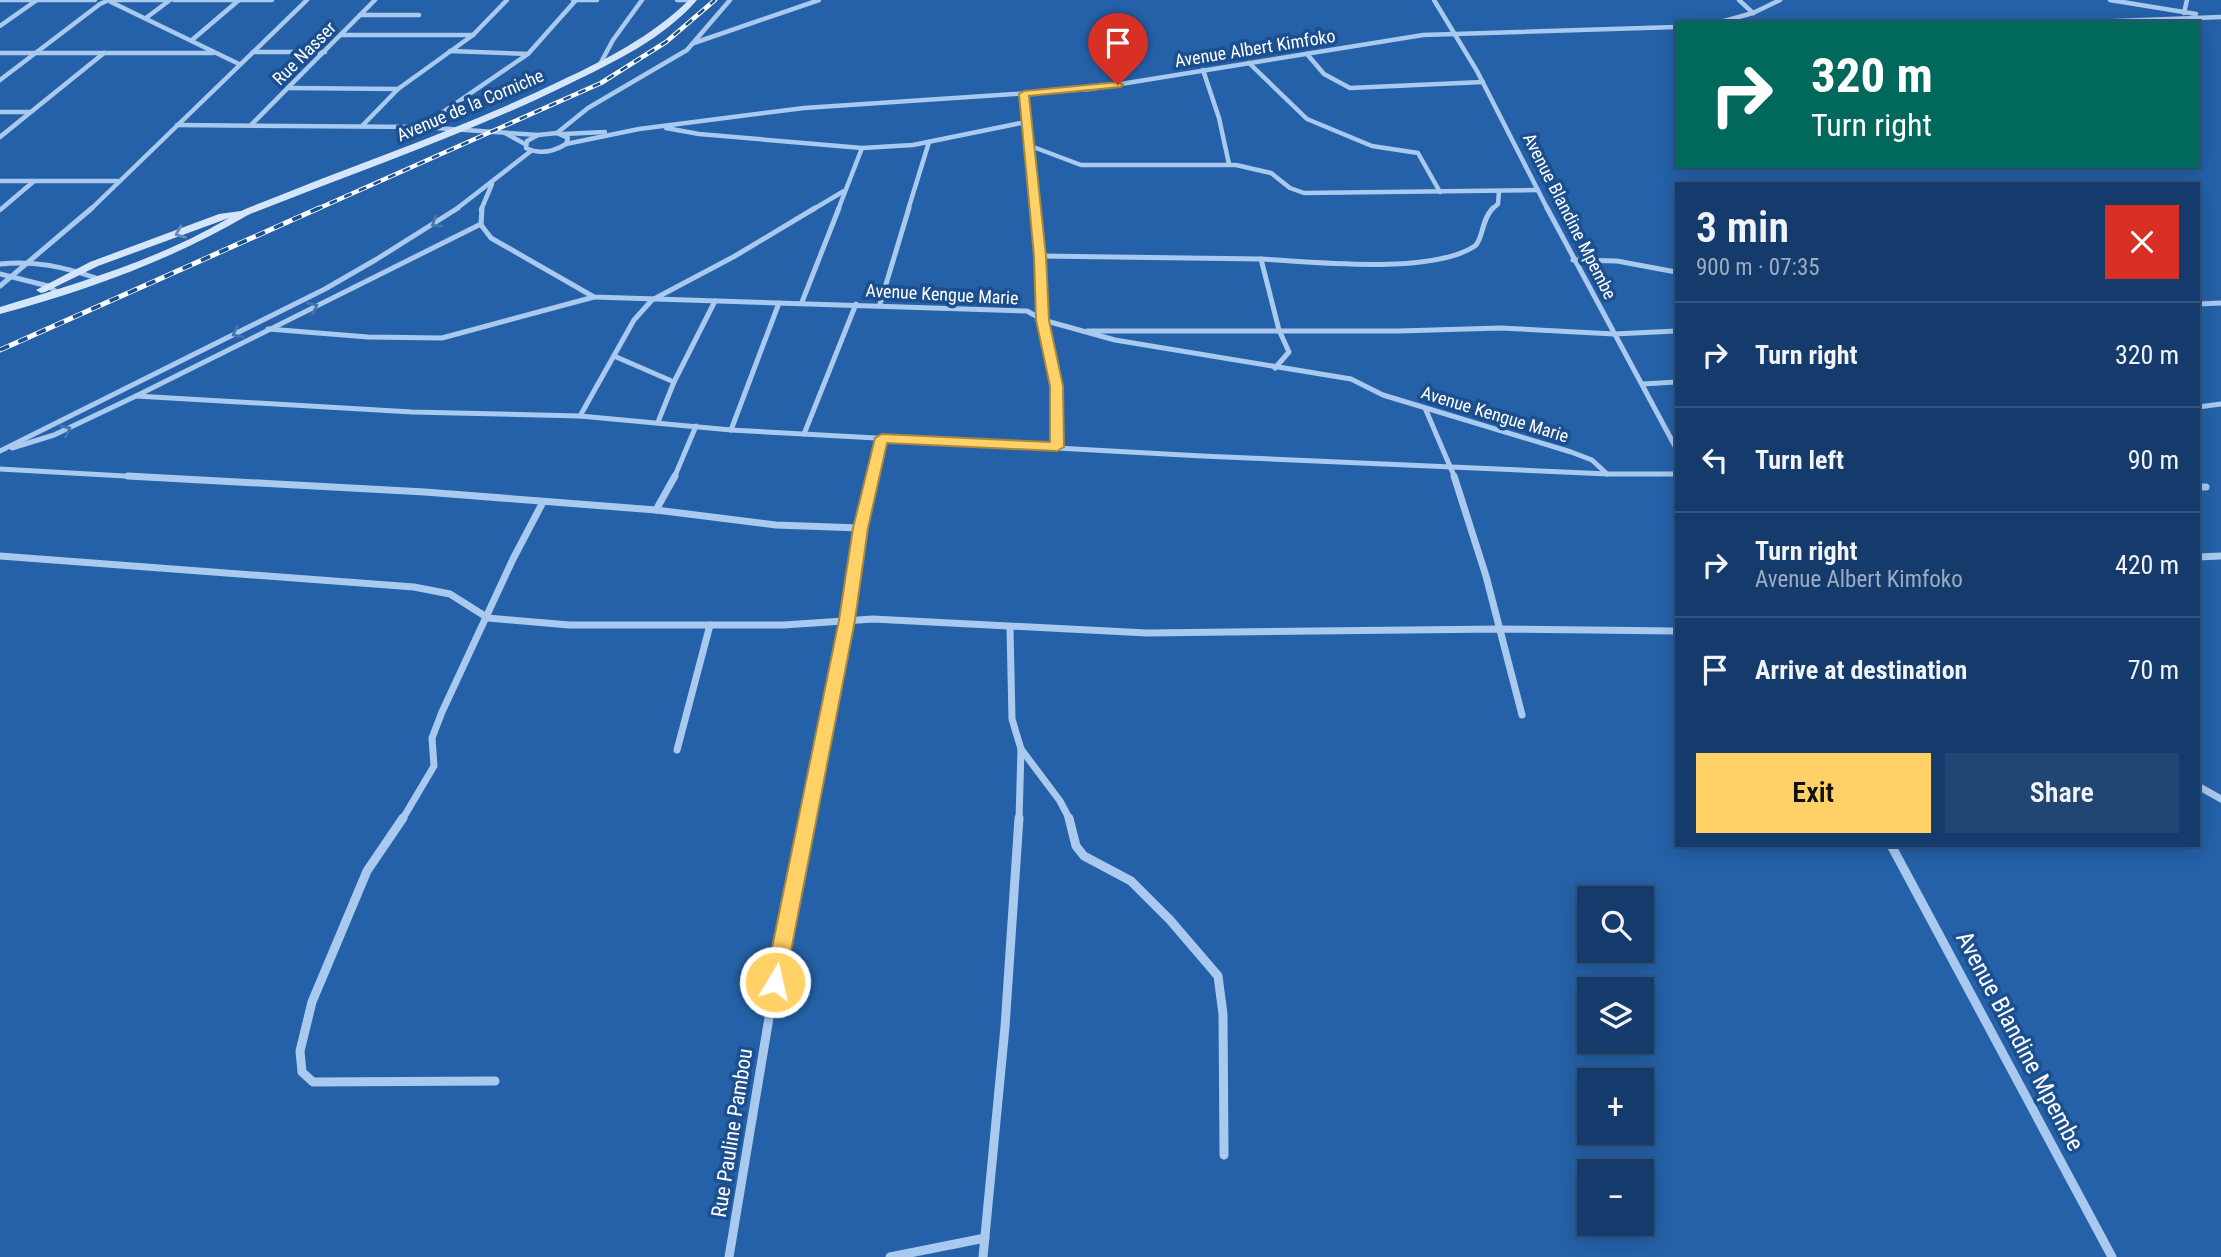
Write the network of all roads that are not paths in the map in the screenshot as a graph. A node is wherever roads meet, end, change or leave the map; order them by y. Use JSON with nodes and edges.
{"nodes":[{"id":1,"x":0,"y":0,"type":"edge"},
{"id":2,"x":37,"y":0,"type":"edge"},
{"id":3,"x":95,"y":0,"type":"edge"},
{"id":4,"x":108,"y":0,"type":"edge"},
{"id":5,"x":171,"y":0,"type":"edge"},
{"id":6,"x":239,"y":0,"type":"edge"},
{"id":7,"x":272,"y":0,"type":"edge"},
{"id":8,"x":307,"y":0,"type":"edge"},
{"id":9,"x":375,"y":0,"type":"edge"},
{"id":10,"x":507,"y":0,"type":"edge"},
{"id":11,"x":575,"y":0,"type":"edge"},
{"id":12,"x":597,"y":0,"type":"edge"},
{"id":13,"x":642,"y":0,"type":"edge"},
{"id":14,"x":677,"y":0,"type":"edge"},
{"id":15,"x":693,"y":0,"type":"edge"},
{"id":16,"x":730,"y":0,"type":"edge"},
{"id":17,"x":819,"y":0,"type":"edge"},
{"id":18,"x":1434,"y":0,"type":"edge"},
{"id":19,"x":1739,"y":0,"type":"edge"},
{"id":20,"x":1780,"y":0,"type":"edge"},
{"id":21,"x":2110,"y":0,"type":"edge"},
{"id":22,"x":2187,"y":0,"type":"edge"},
{"id":23,"x":1753,"y":13,"type":"junction"},
{"id":24,"x":2184,"y":13,"type":"junction"},
{"id":25,"x":360,"y":15,"type":"junction"},
{"id":26,"x":419,"y":15,"type":"dead end"},
{"id":27,"x":2221,"y":16,"type":"edge"},
{"id":28,"x":146,"y":18,"type":"junction"},
{"id":29,"x":1724,"y":21,"type":"edge"},
{"id":30,"x":2110,"y":21,"type":"edge"},
{"id":31,"x":0,"y":26,"type":"edge"},
{"id":32,"x":1675,"y":27,"type":"edge"},
{"id":33,"x":1453,"y":33,"type":"junction"},
{"id":34,"x":473,"y":34,"type":"junction"},
{"id":35,"x":341,"y":35,"type":"junction"},
{"id":36,"x":192,"y":40,"type":"junction"},
{"id":37,"x":693,"y":44,"type":"junction"},
{"id":38,"x":449,"y":51,"type":"junction"},
{"id":39,"x":105,"y":52,"type":"junction"},
{"id":40,"x":252,"y":52,"type":"junction"},
{"id":41,"x":324,"y":52,"type":"junction"},
{"id":42,"x":0,"y":53,"type":"edge"},
{"id":43,"x":35,"y":53,"type":"junction"},
{"id":44,"x":214,"y":53,"type":"junction"},
{"id":45,"x":528,"y":54,"type":"junction"},
{"id":46,"x":1307,"y":54,"type":"junction"},
{"id":47,"x":1249,"y":63,"type":"junction"},
{"id":48,"x":239,"y":64,"type":"junction"},
{"id":49,"x":600,"y":66,"type":"junction"},
{"id":50,"x":1203,"y":70,"type":"junction"},
{"id":51,"x":0,"y":80,"type":"edge"},
{"id":52,"x":1483,"y":82,"type":"junction"},
{"id":53,"x":289,"y":88,"type":"junction"},
{"id":54,"x":398,"y":89,"type":"junction"},
{"id":55,"x":1024,"y":94,"type":"junction"},
{"id":56,"x":0,"y":112,"type":"edge"},
{"id":57,"x":30,"y":112,"type":"junction"},
{"id":58,"x":1026,"y":122,"type":"junction"},
{"id":59,"x":177,"y":125,"type":"junction"},
{"id":60,"x":251,"y":125,"type":"junction"},
{"id":61,"x":362,"y":126,"type":"junction"},
{"id":62,"x":421,"y":127,"type":"junction"},
{"id":63,"x":662,"y":127,"type":"junction"},
{"id":64,"x":466,"y":128,"type":"junction"},
{"id":65,"x":631,"y":131,"type":"junction"},
{"id":66,"x":502,"y":132,"type":"junction"},
{"id":67,"x":560,"y":134,"type":"junction"},
{"id":68,"x":538,"y":135,"type":"junction"},
{"id":69,"x":0,"y":137,"type":"edge"},
{"id":70,"x":929,"y":142,"type":"junction"},
{"id":71,"x":525,"y":144,"type":"junction"},
{"id":72,"x":566,"y":144,"type":"junction"},
{"id":73,"x":1028,"y":145,"type":"junction"},
{"id":74,"x":862,"y":148,"type":"junction"},
{"id":75,"x":531,"y":151,"type":"junction"},
{"id":76,"x":1229,"y":164,"type":"junction"},
{"id":77,"x":0,"y":181,"type":"edge"},
{"id":78,"x":34,"y":181,"type":"junction"},
{"id":79,"x":118,"y":181,"type":"junction"},
{"id":80,"x":492,"y":184,"type":"junction"},
{"id":81,"x":1538,"y":190,"type":"junction"},
{"id":82,"x":844,"y":191,"type":"junction"},
{"id":83,"x":1499,"y":191,"type":"junction"},
{"id":84,"x":1440,"y":192,"type":"junction"},
{"id":85,"x":0,"y":210,"type":"edge"},
{"id":86,"x":245,"y":213,"type":"junction"},
{"id":87,"x":481,"y":224,"type":"junction"},
{"id":88,"x":1040,"y":256,"type":"junction"},
{"id":89,"x":1261,"y":260,"type":"junction"},
{"id":90,"x":1573,"y":260,"type":"junction"},
{"id":91,"x":30,"y":262,"type":"junction"},
{"id":92,"x":0,"y":264,"type":"edge"},
{"id":93,"x":77,"y":271,"type":"junction"},
{"id":94,"x":1675,"y":272,"type":"edge"},
{"id":95,"x":0,"y":274,"type":"edge"},
{"id":96,"x":12,"y":277,"type":"junction"},
{"id":97,"x":96,"y":278,"type":"junction"},
{"id":98,"x":0,"y":286,"type":"edge"},
{"id":99,"x":52,"y":289,"type":"junction"},
{"id":100,"x":594,"y":297,"type":"junction"},
{"id":101,"x":652,"y":300,"type":"junction"},
{"id":102,"x":715,"y":302,"type":"junction"},
{"id":103,"x":802,"y":302,"type":"junction"},
{"id":104,"x":779,"y":303,"type":"junction"},
{"id":105,"x":2221,"y":303,"type":"edge"},
{"id":106,"x":856,"y":304,"type":"junction"},
{"id":107,"x":880,"y":304,"type":"junction"},
{"id":108,"x":2200,"y":304,"type":"edge"},
{"id":109,"x":0,"y":311,"type":"edge"},
{"id":110,"x":1043,"y":320,"type":"junction"},
{"id":111,"x":268,"y":329,"type":"junction"},
{"id":112,"x":1279,"y":330,"type":"junction"},
{"id":113,"x":1079,"y":331,"type":"junction"},
{"id":114,"x":1675,"y":331,"type":"edge"},
{"id":115,"x":1614,"y":334,"type":"junction"},
{"id":116,"x":614,"y":356,"type":"junction"},
{"id":117,"x":1275,"y":368,"type":"junction"},
{"id":118,"x":674,"y":382,"type":"junction"},
{"id":119,"x":1675,"y":382,"type":"edge"},
{"id":120,"x":1643,"y":384,"type":"junction"},
{"id":121,"x":136,"y":396,"type":"junction"},
{"id":122,"x":2221,"y":404,"type":"edge"},
{"id":123,"x":2200,"y":407,"type":"edge"},
{"id":124,"x":1425,"y":408,"type":"junction"},
{"id":125,"x":580,"y":416,"type":"junction"},
{"id":126,"x":658,"y":422,"type":"junction"},
{"id":127,"x":696,"y":426,"type":"junction"},
{"id":128,"x":731,"y":430,"type":"junction"},
{"id":129,"x":804,"y":434,"type":"junction"},
{"id":130,"x":1674,"y":437,"type":"edge"},
{"id":131,"x":882,"y":438,"type":"junction"},
{"id":132,"x":1057,"y":447,"type":"junction"},
{"id":133,"x":1,"y":451,"type":"edge"},
{"id":134,"x":1450,"y":466,"type":"junction"},
{"id":135,"x":0,"y":469,"type":"edge"},
{"id":136,"x":1608,"y":474,"type":"junction"},
{"id":137,"x":1675,"y":474,"type":"edge"},
{"id":138,"x":543,"y":502,"type":"junction"},
{"id":139,"x":656,"y":510,"type":"junction"},
{"id":140,"x":860,"y":528,"type":"junction"},
{"id":141,"x":0,"y":555,"type":"edge"},
{"id":142,"x":2221,"y":556,"type":"edge"},
{"id":143,"x":2200,"y":557,"type":"edge"},
{"id":144,"x":488,"y":618,"type":"junction"},
{"id":145,"x":847,"y":620,"type":"junction"},
{"id":146,"x":710,"y":625,"type":"junction"},
{"id":147,"x":1010,"y":628,"type":"junction"},
{"id":148,"x":1499,"y":629,"type":"junction"},
{"id":149,"x":1675,"y":631,"type":"edge"},
{"id":150,"x":1522,"y":715,"type":"dead end"},
{"id":151,"x":1021,"y":749,"type":"junction"},
{"id":152,"x":677,"y":750,"type":"dead end"},
{"id":153,"x":2200,"y":787,"type":"edge"},
{"id":154,"x":2221,"y":799,"type":"edge"},
{"id":155,"x":1892,"y":847,"type":"edge"},
{"id":156,"x":495,"y":1081,"type":"dead end"},
{"id":157,"x":1224,"y":1155,"type":"dead end"},
{"id":158,"x":985,"y":1238,"type":"junction"},
{"id":159,"x":729,"y":1257,"type":"edge"},
{"id":160,"x":890,"y":1257,"type":"edge"},
{"id":161,"x":983,"y":1257,"type":"edge"},
{"id":162,"x":2112,"y":1257,"type":"edge"}],
"edges":[{"from":1,"to":2,"type":"street"},
{"from":2,"to":3,"type":"street"},
{"from":2,"to":31,"type":"street"},
{"from":4,"to":5,"type":"street"},
{"from":4,"to":28,"type":"street"},
{"from":4,"to":43,"type":"street"},
{"from":5,"to":6,"type":"street"},
{"from":5,"to":28,"type":"street"},
{"from":6,"to":7,"type":"street"},
{"from":6,"to":36,"type":"street"},
{"from":8,"to":40,"type":"street"},
{"from":9,"to":25,"type":"street","name":"Rue Nasser"},
{"from":10,"to":34,"type":"street"},
{"from":11,"to":12,"type":"street"},
{"from":11,"to":45,"type":"street"},
{"from":13,"to":49,"type":"street"},
{"from":14,"to":15,"type":"street"},
{"from":15,"to":49,"type":"street","name":"Avenue de la Corniche"},
{"from":16,"to":37,"type":"street"},
{"from":17,"to":37,"type":"street"},
{"from":18,"to":33,"type":"street","name":"Avenue Blandine Mpembe"},
{"from":19,"to":23,"type":"street"},
{"from":20,"to":23,"type":"street"},
{"from":21,"to":24,"type":"street"},
{"from":22,"to":24,"type":"street"},
{"from":23,"to":29,"type":"street"},
{"from":24,"to":27,"type":"street"},
{"from":25,"to":26,"type":"street"},
{"from":25,"to":35,"type":"street","name":"Rue Nasser"},
{"from":27,"to":30,"type":"street"},
{"from":28,"to":36,"type":"street"},
{"from":32,"to":33,"type":"street","name":"Avenue Albert Kimfoko"},
{"from":33,"to":46,"type":"street","name":"Avenue Albert Kimfoko"},
{"from":33,"to":52,"type":"street","name":"Avenue Blandine Mpembe"},
{"from":34,"to":35,"type":"street"},
{"from":34,"to":38,"type":"street"},
{"from":35,"to":41,"type":"street","name":"Rue Nasser"},
{"from":36,"to":44,"type":"street"},
{"from":37,"to":67,"type":"street"},
{"from":38,"to":45,"type":"street"},
{"from":38,"to":54,"type":"street"},
{"from":39,"to":43,"type":"street"},
{"from":39,"to":44,"type":"street"},
{"from":39,"to":57,"type":"street"},
{"from":40,"to":41,"type":"street"},
{"from":40,"to":48,"type":"street"},
{"from":41,"to":53,"type":"street","name":"Rue Nasser"},
{"from":42,"to":43,"type":"street"},
{"from":43,"to":51,"type":"street"},
{"from":44,"to":48,"type":"street"},
{"from":45,"to":62,"type":"street"},
{"from":46,"to":47,"type":"street","name":"Avenue Albert Kimfoko"},
{"from":46,"to":52,"type":"street"},
{"from":47,"to":50,"type":"street","name":"Avenue Albert Kimfoko"},
{"from":47,"to":84,"type":"street"},
{"from":48,"to":59,"type":"street"},
{"from":49,"to":64,"type":"street","name":"Avenue de la Corniche"},
{"from":50,"to":55,"type":"street","name":"Avenue Albert Kimfoko"},
{"from":50,"to":76,"type":"street"},
{"from":52,"to":81,"type":"street","name":"Avenue Blandine Mpembe"},
{"from":53,"to":54,"type":"street"},
{"from":53,"to":60,"type":"street","name":"Rue Nasser"},
{"from":54,"to":61,"type":"street"},
{"from":55,"to":58,"type":"street"},
{"from":55,"to":63,"type":"street","name":"Avenue Albert Kimfoko"},
{"from":56,"to":57,"type":"street"},
{"from":57,"to":69,"type":"street"},
{"from":58,"to":70,"type":"street"},
{"from":58,"to":73,"type":"street"},
{"from":59,"to":60,"type":"street","name":"Avenue Albert Kimfoko"},
{"from":59,"to":79,"type":"street"},
{"from":60,"to":61,"type":"street","name":"Avenue Albert Kimfoko"},
{"from":61,"to":62,"type":"street","name":"Avenue Albert Kimfoko"},
{"from":62,"to":64,"type":"street","name":"Avenue Albert Kimfoko"},
{"from":63,"to":65,"type":"street","name":"Avenue Albert Kimfoko"},
{"from":63,"to":74,"type":"street"},
{"from":64,"to":66,"type":"street","name":"Avenue Albert Kimfoko"},
{"from":64,"to":86,"type":"street","name":"Avenue de la Corniche"},
{"from":65,"to":67,"type":"street","name":"Avenue Albert Kimfoko"},
{"from":65,"to":72,"type":"street","name":"Avenue Albert Kimfoko"},
{"from":66,"to":68,"type":"street","name":"Avenue Albert Kimfoko"},
{"from":66,"to":71,"type":"street"},
{"from":67,"to":68,"type":"street","name":"Avenue Albert Kimfoko"},
{"from":67,"to":72,"type":"street"},
{"from":68,"to":71,"type":"street"},
{"from":70,"to":74,"type":"street"},
{"from":70,"to":107,"type":"street"},
{"from":71,"to":75,"type":"street"},
{"from":72,"to":75,"type":"street","name":"Avenue Albert Kimfoko"},
{"from":73,"to":76,"type":"street"},
{"from":73,"to":88,"type":"street"},
{"from":74,"to":82,"type":"street"},
{"from":75,"to":80,"type":"street"},
{"from":76,"to":84,"type":"street"},
{"from":77,"to":78,"type":"street"},
{"from":78,"to":79,"type":"street"},
{"from":78,"to":85,"type":"street"},
{"from":79,"to":91,"type":"street"},
{"from":80,"to":87,"type":"street"},
{"from":80,"to":133,"type":"street","one_way":true},
{"from":81,"to":83,"type":"street"},
{"from":81,"to":90,"type":"street","name":"Avenue Blandine Mpembe"},
{"from":82,"to":101,"type":"street"},
{"from":82,"to":103,"type":"street"},
{"from":83,"to":84,"type":"street"},
{"from":83,"to":89,"type":"street"},
{"from":86,"to":93,"type":"street","name":"Avenue de la Corniche","one_way":true},
{"from":86,"to":97,"type":"street","name":"Avenue de la Corniche"},
{"from":87,"to":100,"type":"street","name":"Avenue Kengue Marie"},
{"from":111,"to":87,"type":"street","one_way":true},
{"from":88,"to":89,"type":"street"},
{"from":88,"to":110,"type":"street"},
{"from":89,"to":112,"type":"street"},
{"from":90,"to":94,"type":"street"},
{"from":90,"to":115,"type":"street","name":"Avenue Blandine Mpembe"},
{"from":91,"to":92,"type":"street"},
{"from":91,"to":93,"type":"street"},
{"from":91,"to":96,"type":"street"},
{"from":93,"to":97,"type":"street"},
{"from":93,"to":99,"type":"street","name":"Avenue de la Corniche"},
{"from":95,"to":96,"type":"street"},
{"from":96,"to":98,"type":"street"},
{"from":96,"to":99,"type":"street"},
{"from":97,"to":99,"type":"street","name":"Avenue de la Corniche"},
{"from":99,"to":109,"type":"street","name":"Avenue de la Corniche"},
{"from":100,"to":101,"type":"street","name":"Avenue Kengue Marie"},
{"from":100,"to":111,"type":"street"},
{"from":101,"to":102,"type":"street","name":"Avenue Kengue Marie"},
{"from":101,"to":116,"type":"street"},
{"from":102,"to":104,"type":"street","name":"Avenue Kengue Marie"},
{"from":102,"to":118,"type":"street"},
{"from":103,"to":104,"type":"street","name":"Avenue Kengue Marie"},
{"from":103,"to":106,"type":"street","name":"Avenue Kengue Marie"},
{"from":104,"to":128,"type":"street"},
{"from":105,"to":108,"type":"street"},
{"from":106,"to":107,"type":"street","name":"Avenue Kengue Marie"},
{"from":106,"to":129,"type":"street"},
{"from":107,"to":110,"type":"street","name":"Avenue Kengue Marie"},
{"from":110,"to":113,"type":"street","name":"Avenue Kengue Marie"},
{"from":110,"to":132,"type":"street"},
{"from":111,"to":121,"type":"street"},
{"from":112,"to":113,"type":"street"},
{"from":112,"to":115,"type":"street"},
{"from":112,"to":117,"type":"street"},
{"from":113,"to":117,"type":"street","name":"Avenue Kengue Marie"},
{"from":114,"to":115,"type":"street"},
{"from":115,"to":120,"type":"street","name":"Avenue Blandine Mpembe"},
{"from":116,"to":118,"type":"street"},
{"from":116,"to":125,"type":"street"},
{"from":117,"to":124,"type":"street","name":"Avenue Kengue Marie"},
{"from":118,"to":126,"type":"street"},
{"from":119,"to":120,"type":"street"},
{"from":120,"to":130,"type":"street","name":"Avenue Blandine Mpembe"},
{"from":121,"to":125,"type":"street"},
{"from":133,"to":121,"type":"street","one_way":true},
{"from":122,"to":123,"type":"street"},
{"from":124,"to":134,"type":"street"},
{"from":124,"to":136,"type":"street","name":"Avenue Kengue Marie"},
{"from":125,"to":126,"type":"street"},
{"from":126,"to":127,"type":"street"},
{"from":127,"to":128,"type":"street"},
{"from":127,"to":139,"type":"street"},
{"from":128,"to":129,"type":"street"},
{"from":129,"to":131,"type":"street"},
{"from":131,"to":132,"type":"street"},
{"from":131,"to":140,"type":"street","name":"Rue Pauline Pambou"},
{"from":132,"to":134,"type":"street"},
{"from":134,"to":136,"type":"street"},
{"from":134,"to":148,"type":"street"},
{"from":135,"to":138,"type":"street"},
{"from":136,"to":137,"type":"street"},
{"from":138,"to":139,"type":"street"},
{"from":138,"to":144,"type":"street"},
{"from":139,"to":140,"type":"street"},
{"from":140,"to":145,"type":"street","name":"Rue Pauline Pambou"},
{"from":141,"to":144,"type":"street"},
{"from":142,"to":143,"type":"street"},
{"from":144,"to":146,"type":"street"},
{"from":144,"to":156,"type":"street"},
{"from":145,"to":146,"type":"street"},
{"from":145,"to":147,"type":"street"},
{"from":145,"to":159,"type":"street","name":"Rue Pauline Pambou"},
{"from":146,"to":152,"type":"street"},
{"from":147,"to":148,"type":"street"},
{"from":147,"to":151,"type":"street"},
{"from":148,"to":149,"type":"street"},
{"from":148,"to":150,"type":"street"},
{"from":151,"to":157,"type":"street"},
{"from":151,"to":158,"type":"street"},
{"from":153,"to":154,"type":"street"},
{"from":155,"to":162,"type":"street","name":"Avenue Blandine Mpembe"},
{"from":158,"to":160,"type":"street"},
{"from":158,"to":161,"type":"street"}]}
